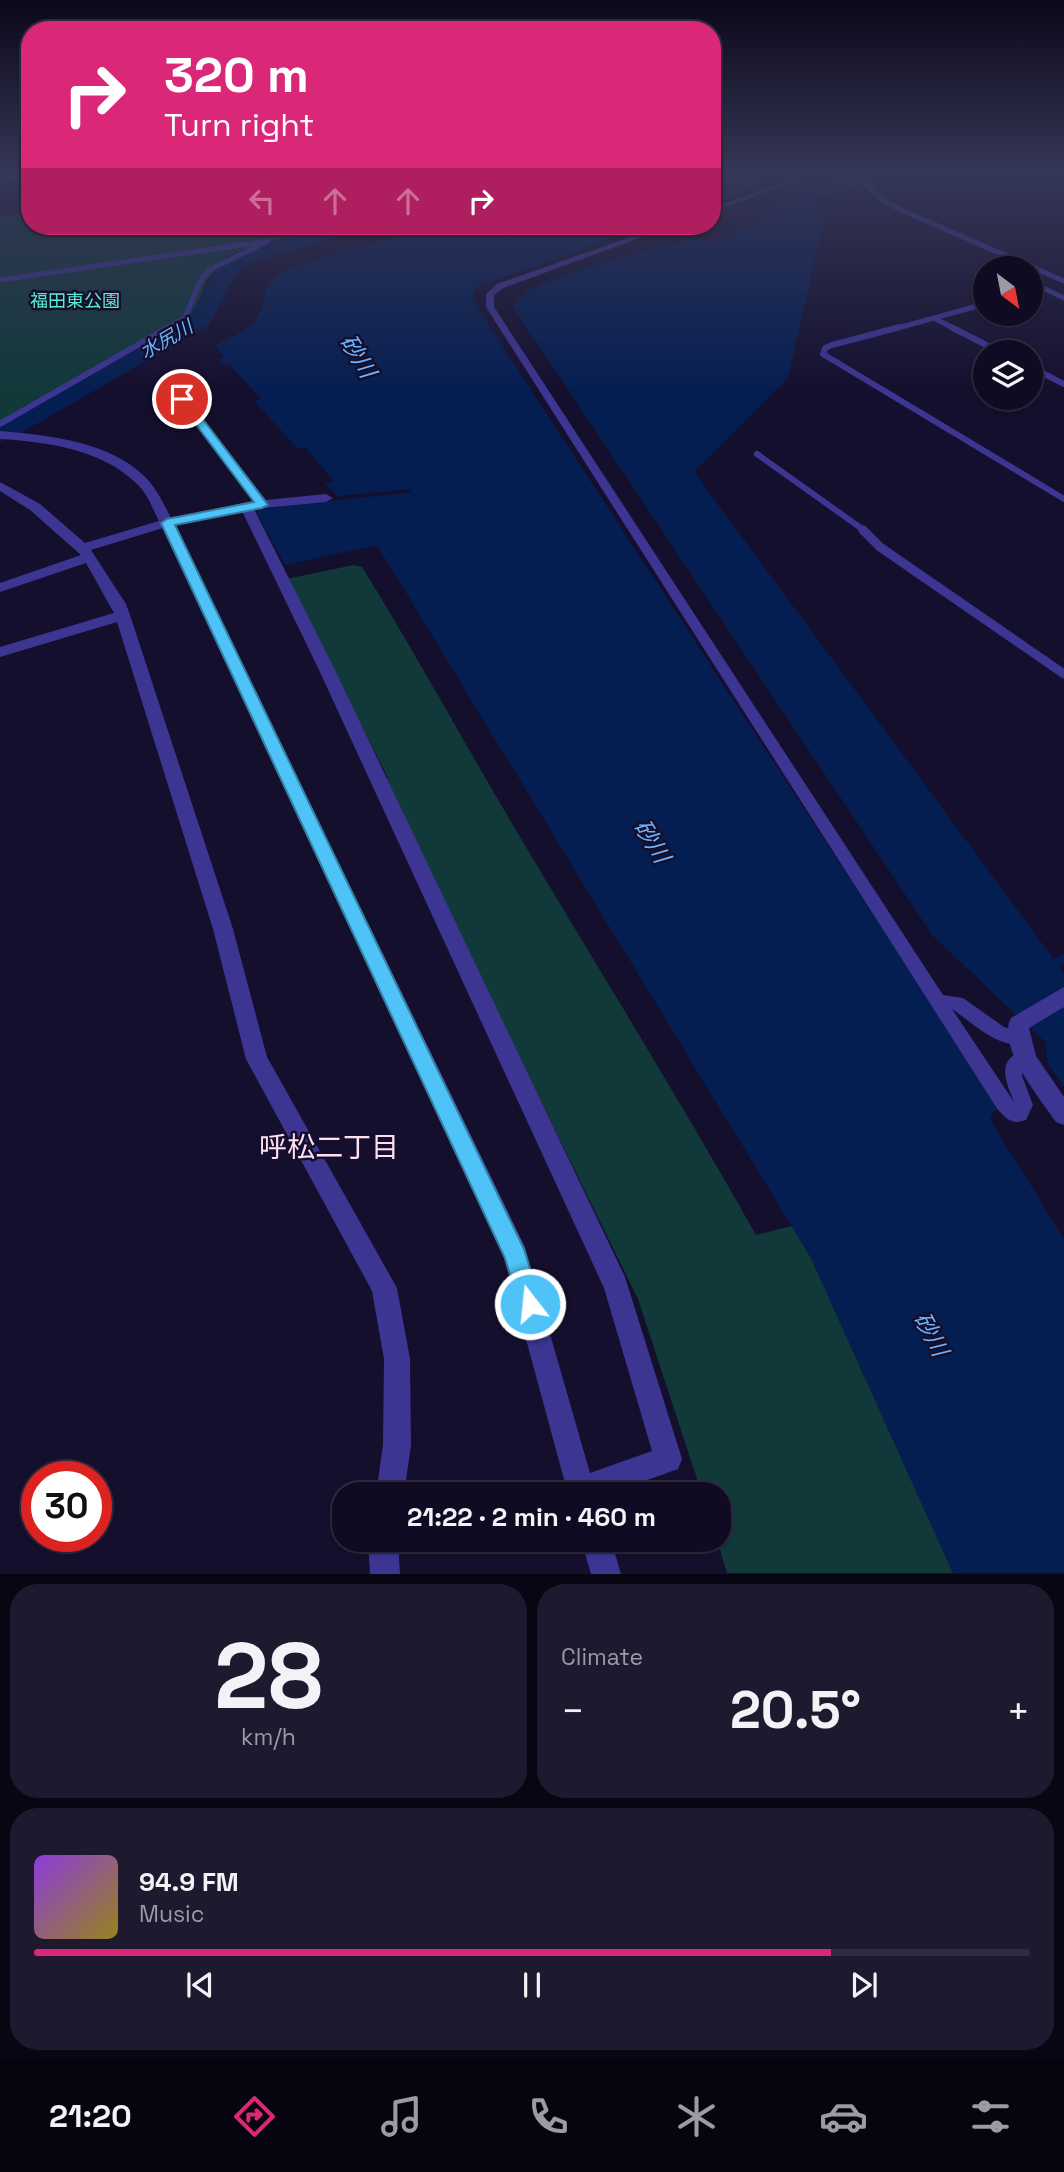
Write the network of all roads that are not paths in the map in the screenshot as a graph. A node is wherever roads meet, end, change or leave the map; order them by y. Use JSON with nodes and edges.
{"nodes":[{"id":1,"x":237,"y":245,"type":"edge"},
{"id":2,"x":258,"y":245,"type":"edge"},
{"id":3,"x":614,"y":245,"type":"edge"},
{"id":4,"x":983,"y":245,"type":"edge"},
{"id":5,"x":0,"y":280,"type":"edge"},
{"id":6,"x":1064,"y":281,"type":"edge"},
{"id":7,"x":1043,"y":288,"type":"edge"},
{"id":8,"x":1064,"y":298,"type":"edge"},
{"id":9,"x":973,"y":307,"type":"edge"},
{"id":10,"x":934,"y":318,"type":"junction"},
{"id":11,"x":977,"y":340,"type":"edge"},
{"id":12,"x":1043,"y":373,"type":"edge"},
{"id":13,"x":166,"y":378,"type":"dead end"},
{"id":14,"x":1064,"y":384,"type":"edge"},
{"id":15,"x":2,"y":431,"type":"edge"},
{"id":16,"x":757,"y":454,"type":"dead end"},
{"id":17,"x":0,"y":486,"type":"edge"},
{"id":18,"x":327,"y":498,"type":"dead end"},
{"id":19,"x":1064,"y":499,"type":"edge"},
{"id":20,"x":254,"y":505,"type":"junction"},
{"id":21,"x":167,"y":523,"type":"junction"},
{"id":22,"x":86,"y":553,"type":"junction"},
{"id":23,"x":0,"y":588,"type":"edge"},
{"id":24,"x":123,"y":615,"type":"junction"},
{"id":25,"x":0,"y":652,"type":"edge"},
{"id":26,"x":1064,"y":674,"type":"edge"},
{"id":27,"x":1064,"y":996,"type":"edge"},
{"id":28,"x":938,"y":1002,"type":"junction"},
{"id":29,"x":1021,"y":1040,"type":"junction"},
{"id":30,"x":1064,"y":1115,"type":"edge"},
{"id":31,"x":392,"y":1482,"type":"edge"},
{"id":32,"x":579,"y":1482,"type":"edge"},
{"id":33,"x":609,"y":1482,"type":"edge"},
{"id":34,"x":384,"y":1552,"type":"edge"},
{"id":35,"x":600,"y":1552,"type":"edge"},
{"id":36,"x":385,"y":1573,"type":"edge"},
{"id":37,"x":606,"y":1573,"type":"edge"}],
"edges":[{"from":1,"to":5,"type":"lane"},
{"from":2,"to":15,"type":"lane"},
{"from":3,"to":28,"type":"street"},
{"from":4,"to":6,"type":"lane"},
{"from":7,"to":8,"type":"lane"},
{"from":9,"to":10,"type":"lane"},
{"from":10,"to":11,"type":"lane"},
{"from":10,"to":19,"type":"lane"},
{"from":12,"to":14,"type":"lane"},
{"from":13,"to":20,"type":"street"},
{"from":15,"to":21,"type":"street"},
{"from":16,"to":26,"type":"lane"},
{"from":17,"to":22,"type":"street"},
{"from":18,"to":20,"type":"street"},
{"from":20,"to":21,"type":"street"},
{"from":20,"to":33,"type":"street"},
{"from":21,"to":22,"type":"street"},
{"from":21,"to":32,"type":"street"},
{"from":22,"to":23,"type":"street"},
{"from":22,"to":24,"type":"street"},
{"from":24,"to":25,"type":"street"},
{"from":24,"to":31,"type":"street"},
{"from":27,"to":29,"type":"street"},
{"from":28,"to":29,"type":"street"},
{"from":28,"to":29,"type":"street"},
{"from":29,"to":30,"type":"street"},
{"from":34,"to":36,"type":"street"},
{"from":35,"to":37,"type":"street"}]}
